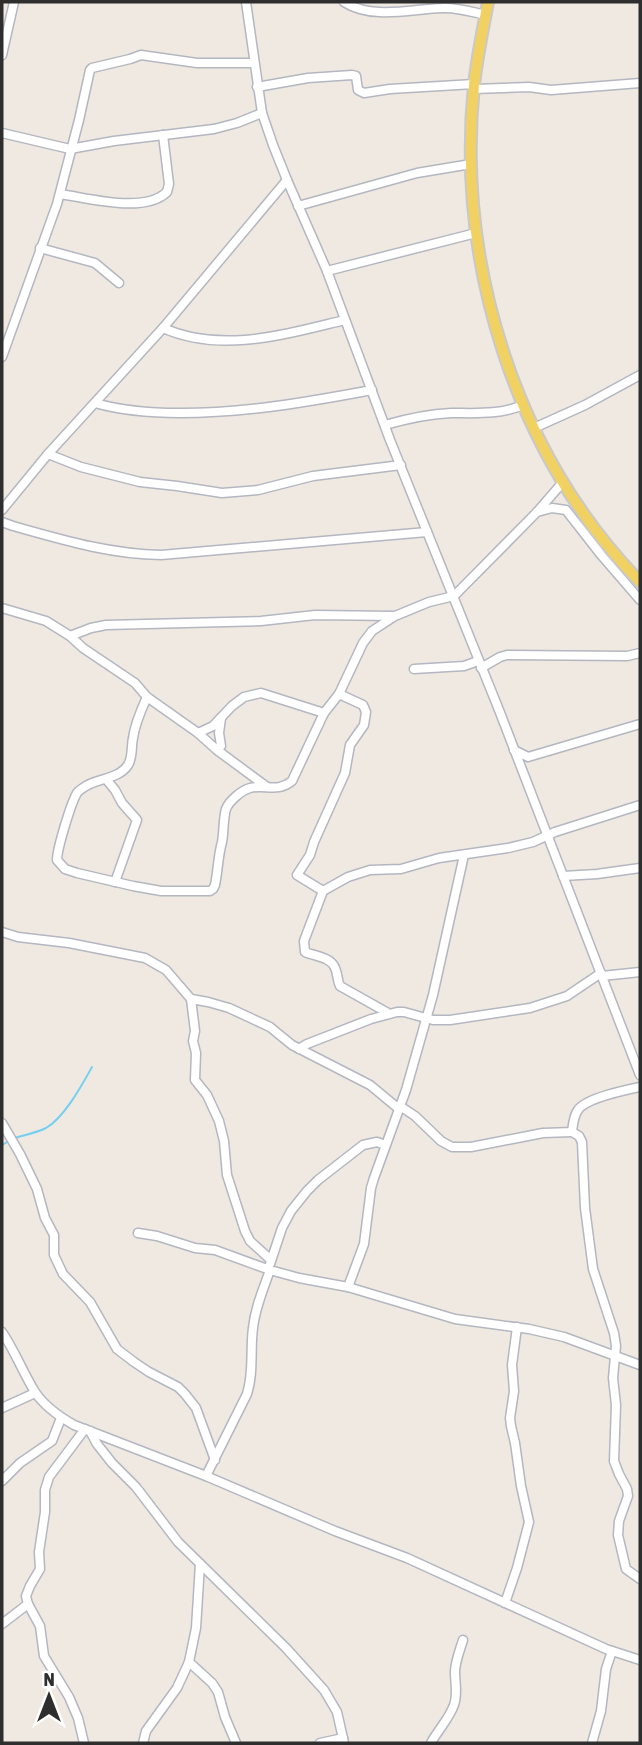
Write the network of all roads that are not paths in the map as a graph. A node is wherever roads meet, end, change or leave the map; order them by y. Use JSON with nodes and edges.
{"nodes":[{"id":1,"x":14,"y":2,"type":"edge"},
{"id":2,"x":246,"y":2,"type":"edge"},
{"id":3,"x":344,"y":2,"type":"edge"},
{"id":4,"x":409,"y":2,"type":"edge"},
{"id":5,"x":488,"y":2,"type":"edge"},
{"id":6,"x":408,"y":12,"type":"junction"},
{"id":7,"x":486,"y":15,"type":"junction"},
{"id":8,"x":2,"y":55,"type":"edge"},
{"id":9,"x":254,"y":63,"type":"junction"},
{"id":10,"x":640,"y":83,"type":"edge"},
{"id":11,"x":257,"y":87,"type":"junction"},
{"id":12,"x":474,"y":87,"type":"junction"},
{"id":13,"x":262,"y":113,"type":"junction"},
{"id":14,"x":2,"y":133,"type":"edge"},
{"id":15,"x":163,"y":135,"type":"junction"},
{"id":16,"x":70,"y":149,"type":"junction"},
{"id":17,"x":471,"y":164,"type":"junction"},
{"id":18,"x":286,"y":180,"type":"junction"},
{"id":19,"x":60,"y":194,"type":"junction"},
{"id":20,"x":298,"y":205,"type":"junction"},
{"id":21,"x":476,"y":233,"type":"junction"},
{"id":22,"x":40,"y":248,"type":"junction"},
{"id":23,"x":327,"y":271,"type":"junction"},
{"id":24,"x":119,"y":284,"type":"dead end"},
{"id":25,"x":345,"y":320,"type":"junction"},
{"id":26,"x":163,"y":328,"type":"junction"},
{"id":27,"x":2,"y":357,"type":"edge"},
{"id":28,"x":640,"y":376,"type":"edge"},
{"id":29,"x":372,"y":390,"type":"junction"},
{"id":30,"x":95,"y":403,"type":"junction"},
{"id":31,"x":523,"y":405,"type":"junction"},
{"id":32,"x":385,"y":425,"type":"junction"},
{"id":33,"x":534,"y":428,"type":"junction"},
{"id":34,"x":48,"y":454,"type":"junction"},
{"id":35,"x":401,"y":465,"type":"junction"},
{"id":36,"x":563,"y":482,"type":"junction"},
{"id":37,"x":2,"y":510,"type":"edge"},
{"id":38,"x":537,"y":512,"type":"junction"},
{"id":39,"x":2,"y":522,"type":"edge"},
{"id":40,"x":427,"y":532,"type":"junction"},
{"id":41,"x":640,"y":582,"type":"edge"},
{"id":42,"x":454,"y":596,"type":"junction"},
{"id":43,"x":640,"y":600,"type":"edge"},
{"id":44,"x":2,"y":608,"type":"edge"},
{"id":45,"x":395,"y":616,"type":"junction"},
{"id":46,"x":70,"y":636,"type":"junction"},
{"id":47,"x":640,"y":653,"type":"edge"},
{"id":48,"x":480,"y":665,"type":"junction"},
{"id":49,"x":414,"y":669,"type":"dead end"},
{"id":50,"x":339,"y":694,"type":"junction"},
{"id":51,"x":147,"y":697,"type":"junction"},
{"id":52,"x":324,"y":713,"type":"junction"},
{"id":53,"x":221,"y":718,"type":"junction"},
{"id":54,"x":640,"y":724,"type":"edge"},
{"id":55,"x":198,"y":733,"type":"junction"},
{"id":56,"x":217,"y":750,"type":"junction"},
{"id":57,"x":514,"y":750,"type":"junction"},
{"id":58,"x":106,"y":779,"type":"junction"},
{"id":59,"x":270,"y":789,"type":"junction"},
{"id":60,"x":640,"y":805,"type":"edge"},
{"id":61,"x":547,"y":836,"type":"junction"},
{"id":62,"x":464,"y":855,"type":"junction"},
{"id":63,"x":640,"y":868,"type":"edge"},
{"id":64,"x":563,"y":876,"type":"junction"},
{"id":65,"x":115,"y":882,"type":"junction"},
{"id":66,"x":323,"y":891,"type":"junction"},
{"id":67,"x":2,"y":932,"type":"edge"},
{"id":68,"x":640,"y":972,"type":"edge"},
{"id":69,"x":601,"y":975,"type":"junction"},
{"id":70,"x":191,"y":999,"type":"junction"},
{"id":71,"x":388,"y":1013,"type":"junction"},
{"id":72,"x":426,"y":1018,"type":"junction"},
{"id":73,"x":299,"y":1049,"type":"junction"},
{"id":74,"x":640,"y":1075,"type":"edge"},
{"id":75,"x":640,"y":1087,"type":"edge"},
{"id":76,"x":399,"y":1107,"type":"junction"},
{"id":77,"x":2,"y":1123,"type":"edge"},
{"id":78,"x":572,"y":1132,"type":"junction"},
{"id":79,"x":385,"y":1145,"type":"junction"},
{"id":80,"x":138,"y":1233,"type":"dead end"},
{"id":81,"x":271,"y":1260,"type":"junction"},
{"id":82,"x":269,"y":1270,"type":"junction"},
{"id":83,"x":348,"y":1287,"type":"junction"},
{"id":84,"x":517,"y":1327,"type":"junction"},
{"id":85,"x":2,"y":1332,"type":"edge"},
{"id":86,"x":615,"y":1356,"type":"junction"},
{"id":87,"x":640,"y":1365,"type":"edge"},
{"id":88,"x":35,"y":1393,"type":"junction"},
{"id":89,"x":2,"y":1408,"type":"edge"},
{"id":90,"x":61,"y":1418,"type":"junction"},
{"id":91,"x":88,"y":1430,"type":"junction"},
{"id":92,"x":215,"y":1460,"type":"junction"},
{"id":93,"x":206,"y":1476,"type":"junction"},
{"id":94,"x":2,"y":1480,"type":"edge"},
{"id":95,"x":200,"y":1564,"type":"junction"},
{"id":96,"x":640,"y":1579,"type":"edge"},
{"id":97,"x":505,"y":1603,"type":"junction"},
{"id":98,"x":28,"y":1604,"type":"junction"},
{"id":99,"x":2,"y":1624,"type":"edge"},
{"id":100,"x":463,"y":1640,"type":"dead end"},
{"id":101,"x":612,"y":1651,"type":"junction"},
{"id":102,"x":640,"y":1660,"type":"edge"},
{"id":103,"x":189,"y":1662,"type":"junction"},
{"id":104,"x":344,"y":1740,"type":"edge"},
{"id":105,"x":84,"y":1743,"type":"edge"},
{"id":106,"x":143,"y":1743,"type":"edge"},
{"id":107,"x":236,"y":1743,"type":"edge"},
{"id":108,"x":320,"y":1743,"type":"edge"},
{"id":109,"x":431,"y":1743,"type":"edge"},
{"id":110,"x":592,"y":1743,"type":"edge"}],
"edges":[{"from":1,"to":8,"type":"street"},
{"from":2,"to":9,"type":"street"},
{"from":3,"to":6,"type":"street"},
{"from":4,"to":6,"type":"street"},
{"from":5,"to":7,"type":"main road"},
{"from":6,"to":7,"type":"street"},
{"from":7,"to":12,"type":"main road"},
{"from":9,"to":11,"type":"street"},
{"from":9,"to":16,"type":"street"},
{"from":10,"to":12,"type":"street"},
{"from":11,"to":12,"type":"street"},
{"from":11,"to":13,"type":"street"},
{"from":12,"to":17,"type":"main road"},
{"from":13,"to":15,"type":"street"},
{"from":13,"to":18,"type":"street"},
{"from":14,"to":16,"type":"street"},
{"from":15,"to":16,"type":"street"},
{"from":15,"to":19,"type":"street"},
{"from":16,"to":19,"type":"street"},
{"from":17,"to":20,"type":"street"},
{"from":17,"to":21,"type":"main road"},
{"from":18,"to":20,"type":"street"},
{"from":18,"to":26,"type":"street"},
{"from":19,"to":22,"type":"street"},
{"from":20,"to":23,"type":"street"},
{"from":21,"to":23,"type":"street"},
{"from":21,"to":31,"type":"main road"},
{"from":22,"to":24,"type":"street"},
{"from":22,"to":27,"type":"street"},
{"from":23,"to":25,"type":"street"},
{"from":25,"to":26,"type":"street"},
{"from":25,"to":29,"type":"street"},
{"from":26,"to":30,"type":"street"},
{"from":28,"to":33,"type":"street"},
{"from":29,"to":30,"type":"street"},
{"from":29,"to":32,"type":"street"},
{"from":30,"to":34,"type":"street"},
{"from":31,"to":32,"type":"street"},
{"from":31,"to":33,"type":"main road"},
{"from":32,"to":35,"type":"street"},
{"from":33,"to":36,"type":"main road"},
{"from":34,"to":35,"type":"street"},
{"from":34,"to":37,"type":"street"},
{"from":35,"to":40,"type":"street"},
{"from":36,"to":38,"type":"street"},
{"from":36,"to":41,"type":"main road"},
{"from":38,"to":42,"type":"street"},
{"from":38,"to":43,"type":"street"},
{"from":39,"to":40,"type":"street"},
{"from":40,"to":42,"type":"street"},
{"from":42,"to":45,"type":"street"},
{"from":42,"to":48,"type":"street"},
{"from":44,"to":46,"type":"street"},
{"from":45,"to":46,"type":"street"},
{"from":45,"to":50,"type":"street"},
{"from":46,"to":51,"type":"street"},
{"from":47,"to":48,"type":"street"},
{"from":48,"to":49,"type":"street"},
{"from":48,"to":57,"type":"street"},
{"from":50,"to":52,"type":"street"},
{"from":50,"to":66,"type":"street"},
{"from":51,"to":55,"type":"street"},
{"from":51,"to":58,"type":"street"},
{"from":52,"to":53,"type":"street"},
{"from":52,"to":59,"type":"street"},
{"from":53,"to":55,"type":"street"},
{"from":53,"to":56,"type":"street"},
{"from":54,"to":57,"type":"street"},
{"from":55,"to":56,"type":"street"},
{"from":56,"to":59,"type":"street"},
{"from":57,"to":61,"type":"street"},
{"from":58,"to":65,"type":"street"},
{"from":58,"to":65,"type":"street"},
{"from":59,"to":65,"type":"street"},
{"from":60,"to":61,"type":"street"},
{"from":61,"to":62,"type":"street"},
{"from":61,"to":64,"type":"street"},
{"from":62,"to":66,"type":"street"},
{"from":62,"to":72,"type":"street"},
{"from":63,"to":64,"type":"street"},
{"from":64,"to":69,"type":"street"},
{"from":66,"to":71,"type":"street"},
{"from":67,"to":70,"type":"street"},
{"from":68,"to":69,"type":"street"},
{"from":69,"to":72,"type":"street"},
{"from":69,"to":74,"type":"street"},
{"from":70,"to":73,"type":"street"},
{"from":70,"to":81,"type":"street"},
{"from":71,"to":72,"type":"street"},
{"from":71,"to":73,"type":"street"},
{"from":72,"to":76,"type":"street"},
{"from":73,"to":76,"type":"street"},
{"from":75,"to":78,"type":"street"},
{"from":76,"to":78,"type":"street"},
{"from":76,"to":79,"type":"street"},
{"from":77,"to":92,"type":"street"},
{"from":78,"to":86,"type":"street"},
{"from":79,"to":81,"type":"street"},
{"from":79,"to":83,"type":"street"},
{"from":80,"to":82,"type":"street"},
{"from":81,"to":82,"type":"street"},
{"from":82,"to":83,"type":"street"},
{"from":82,"to":92,"type":"street"},
{"from":83,"to":84,"type":"street"},
{"from":84,"to":86,"type":"street"},
{"from":84,"to":97,"type":"street"},
{"from":85,"to":88,"type":"street"},
{"from":86,"to":87,"type":"street"},
{"from":86,"to":96,"type":"street"},
{"from":88,"to":89,"type":"street"},
{"from":88,"to":90,"type":"street"},
{"from":90,"to":91,"type":"street"},
{"from":90,"to":94,"type":"street"},
{"from":91,"to":93,"type":"street"},
{"from":91,"to":95,"type":"street"},
{"from":91,"to":98,"type":"street"},
{"from":92,"to":93,"type":"street"},
{"from":93,"to":97,"type":"street"},
{"from":95,"to":103,"type":"street"},
{"from":95,"to":104,"type":"street"},
{"from":97,"to":101,"type":"street"},
{"from":98,"to":99,"type":"street"},
{"from":98,"to":105,"type":"street"},
{"from":100,"to":109,"type":"street"},
{"from":101,"to":102,"type":"street"},
{"from":101,"to":110,"type":"street"},
{"from":103,"to":106,"type":"street"},
{"from":103,"to":107,"type":"street"},
{"from":104,"to":108,"type":"street"}]}
